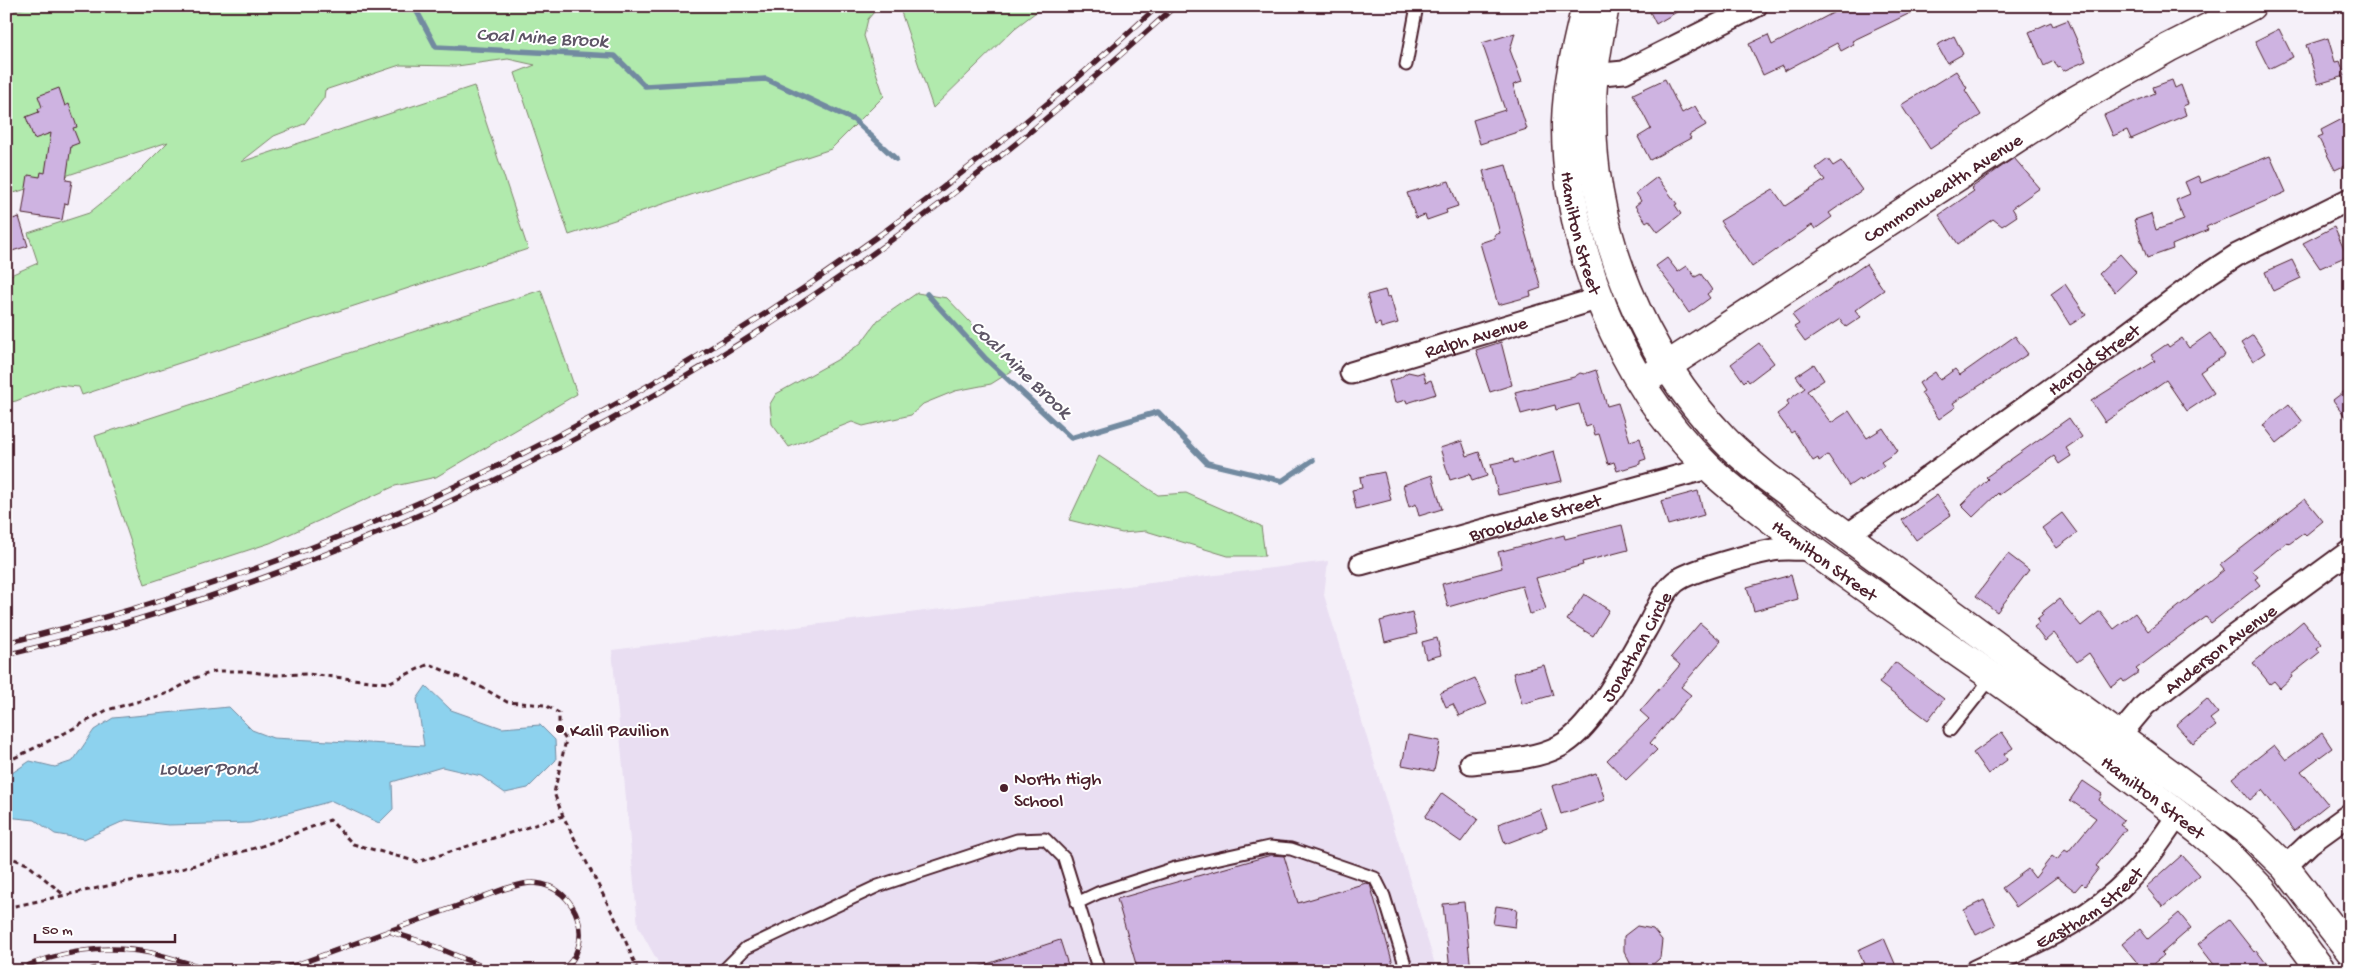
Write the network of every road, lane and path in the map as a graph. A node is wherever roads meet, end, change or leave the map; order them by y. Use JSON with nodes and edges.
{"nodes":[{"id":1,"x":1416,"y":6,"type":"edge"},
{"id":2,"x":1586,"y":6,"type":"edge"},
{"id":3,"x":1605,"y":6,"type":"edge"},
{"id":4,"x":1756,"y":6,"type":"edge"},
{"id":5,"x":2251,"y":6,"type":"edge"},
{"id":6,"x":1406,"y":65,"type":"dead end"},
{"id":7,"x":1583,"y":76,"type":"junction"},
{"id":8,"x":2350,"y":199,"type":"edge"},
{"id":9,"x":1600,"y":298,"type":"junction"},
{"id":10,"x":1667,"y":365,"type":"junction"},
{"id":11,"x":1351,"y":373,"type":"dead end"},
{"id":12,"x":1641,"y":382,"type":"junction"},
{"id":13,"x":1708,"y":468,"type":"junction"},
{"id":14,"x":1846,"y":536,"type":"junction"},
{"id":15,"x":1811,"y":549,"type":"junction"},
{"id":16,"x":2350,"y":551,"type":"edge"},
{"id":17,"x":1360,"y":564,"type":"dead end"},
{"id":18,"x":1992,"y":676,"type":"junction"},
{"id":19,"x":1950,"y":730,"type":"dead end"},
{"id":20,"x":2110,"y":747,"type":"junction"},
{"id":21,"x":6,"y":762,"type":"edge"},
{"id":22,"x":1471,"y":763,"type":"dead end"},
{"id":23,"x":2178,"y":814,"type":"junction"},
{"id":24,"x":2350,"y":814,"type":"edge"},
{"id":25,"x":563,"y":816,"type":"junction"},
{"id":26,"x":6,"y":856,"type":"edge"},
{"id":27,"x":2286,"y":867,"type":"junction"},
{"id":28,"x":65,"y":896,"type":"junction"},
{"id":29,"x":1077,"y":903,"type":"junction"},
{"id":30,"x":6,"y":908,"type":"edge"},
{"id":31,"x":2350,"y":951,"type":"edge"},
{"id":32,"x":82,"y":971,"type":"edge"},
{"id":33,"x":137,"y":971,"type":"edge"},
{"id":34,"x":638,"y":971,"type":"edge"},
{"id":35,"x":723,"y":971,"type":"edge"},
{"id":36,"x":1099,"y":971,"type":"edge"},
{"id":37,"x":1407,"y":971,"type":"edge"},
{"id":38,"x":1975,"y":971,"type":"edge"},
{"id":39,"x":2322,"y":971,"type":"edge"}],
"edges":[{"from":1,"to":6,"type":"lane"},
{"from":2,"to":7,"type":"main road","name":"Hamilton Street"},
{"from":3,"to":7,"type":"main road","name":"Hamilton Street"},
{"from":4,"to":7,"type":"street"},
{"from":5,"to":10,"type":"main road","name":"Commonwealth Avenue"},
{"from":7,"to":9,"type":"main road","name":"Hamilton Street"},
{"from":7,"to":10,"type":"main road","name":"Hamilton Street"},
{"from":8,"to":14,"type":"street","name":"Harold Street"},
{"from":9,"to":11,"type":"street","name":"Ralph Avenue"},
{"from":9,"to":12,"type":"main road","name":"Hamilton Street"},
{"from":10,"to":12,"type":"main road","name":"Commonwealth Avenue"},
{"from":10,"to":14,"type":"main road","name":"Hamilton Street"},
{"from":12,"to":13,"type":"main road","name":"Hamilton Street"},
{"from":13,"to":15,"type":"main road","name":"Hamilton Street"},
{"from":13,"to":17,"type":"street","name":"Brookdale Street"},
{"from":14,"to":20,"type":"main road","name":"Hamilton Street"},
{"from":15,"to":18,"type":"main road","name":"Hamilton Street"},
{"from":15,"to":22,"type":"street","name":"Jonathan Circle"},
{"from":16,"to":20,"type":"street","name":"Anderson Avenue"},
{"from":18,"to":19,"type":"lane"},
{"from":18,"to":20,"type":"main road","name":"Hamilton Street"},
{"from":20,"to":23,"type":"main road","name":"Hamilton Street"},
{"from":20,"to":27,"type":"main road","name":"Hamilton Street"},
{"from":21,"to":25,"type":"path"},
{"from":23,"to":38,"type":"street","name":"Eastham Street"},
{"from":23,"to":39,"type":"main road","name":"Hamilton Street"},
{"from":24,"to":27,"type":"street"},
{"from":25,"to":28,"type":"path"},
{"from":25,"to":34,"type":"path"},
{"from":26,"to":28,"type":"path"},
{"from":27,"to":31,"type":"main road","name":"Hamilton Street"},
{"from":28,"to":30,"type":"path"},
{"from":29,"to":35,"type":"lane"},
{"from":29,"to":36,"type":"lane"},
{"from":29,"to":37,"type":"lane"},
{"from":32,"to":33,"type":"path"}]}
